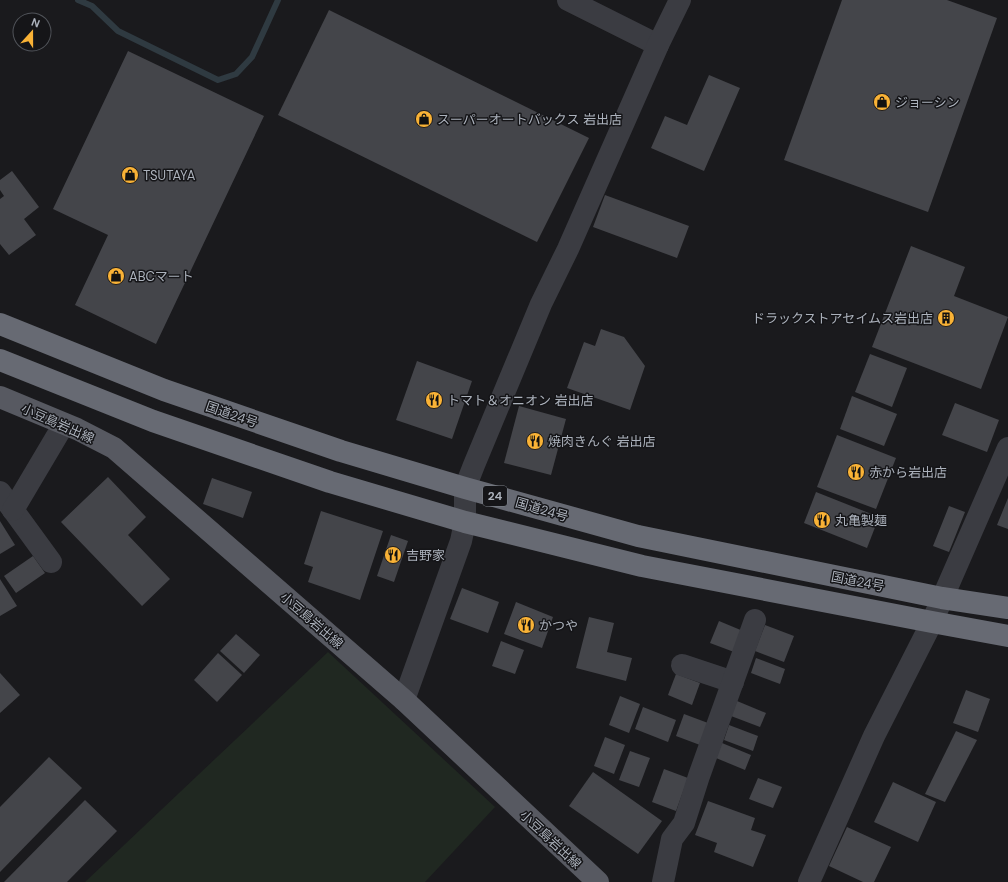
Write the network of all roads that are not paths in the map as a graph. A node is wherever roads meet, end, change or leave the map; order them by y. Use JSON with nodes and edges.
{"nodes":[{"id":1,"x":568,"y":0,"type":"edge"},
{"id":2,"x":680,"y":0,"type":"edge"},
{"id":3,"x":658,"y":45,"type":"junction"},
{"id":4,"x":0,"y":324,"type":"edge"},
{"id":5,"x":0,"y":360,"type":"edge"},
{"id":6,"x":0,"y":397,"type":"edge"},
{"id":7,"x":64,"y":424,"type":"junction"},
{"id":8,"x":1008,"y":448,"type":"edge"},
{"id":9,"x":465,"y":488,"type":"junction"},
{"id":10,"x":0,"y":492,"type":"edge"},
{"id":11,"x":13,"y":510,"type":"junction"},
{"id":12,"x":466,"y":522,"type":"junction"},
{"id":13,"x":51,"y":562,"type":"dead end"},
{"id":14,"x":942,"y":598,"type":"junction"},
{"id":15,"x":1008,"y":608,"type":"edge"},
{"id":16,"x":755,"y":620,"type":"dead end"},
{"id":17,"x":932,"y":622,"type":"junction"},
{"id":18,"x":1008,"y":636,"type":"edge"},
{"id":19,"x":682,"y":666,"type":"dead end"},
{"id":20,"x":733,"y":682,"type":"junction"},
{"id":21,"x":404,"y":700,"type":"junction"},
{"id":22,"x":598,"y":882,"type":"edge"},
{"id":23,"x":663,"y":882,"type":"edge"},
{"id":24,"x":809,"y":882,"type":"edge"}],
"edges":[{"from":1,"to":3,"type":"street"},
{"from":2,"to":3,"type":"street"},
{"from":3,"to":9,"type":"street"},
{"from":4,"to":9,"type":"highway","name":"国道24号","number":"24"},
{"from":5,"to":12,"type":"highway","name":"国道24号"},
{"from":6,"to":7,"type":"main road","name":"小豆島岩出線"},
{"from":7,"to":11,"type":"street"},
{"from":7,"to":21,"type":"main road","name":"小豆島岩出線"},
{"from":8,"to":14,"type":"street"},
{"from":9,"to":12,"type":"street"},
{"from":9,"to":14,"type":"highway","name":"国道24号","number":"24"},
{"from":10,"to":11,"type":"street"},
{"from":11,"to":13,"type":"street"},
{"from":12,"to":17,"type":"highway","name":"国道24号"},
{"from":12,"to":21,"type":"street"},
{"from":14,"to":15,"type":"highway","name":"国道24号","number":"24"},
{"from":14,"to":17,"type":"street"},
{"from":16,"to":20,"type":"street"},
{"from":17,"to":18,"type":"highway","name":"国道24号"},
{"from":17,"to":24,"type":"street"},
{"from":19,"to":20,"type":"street"},
{"from":20,"to":23,"type":"street"},
{"from":21,"to":22,"type":"main road","name":"小豆島岩出線"}]}
